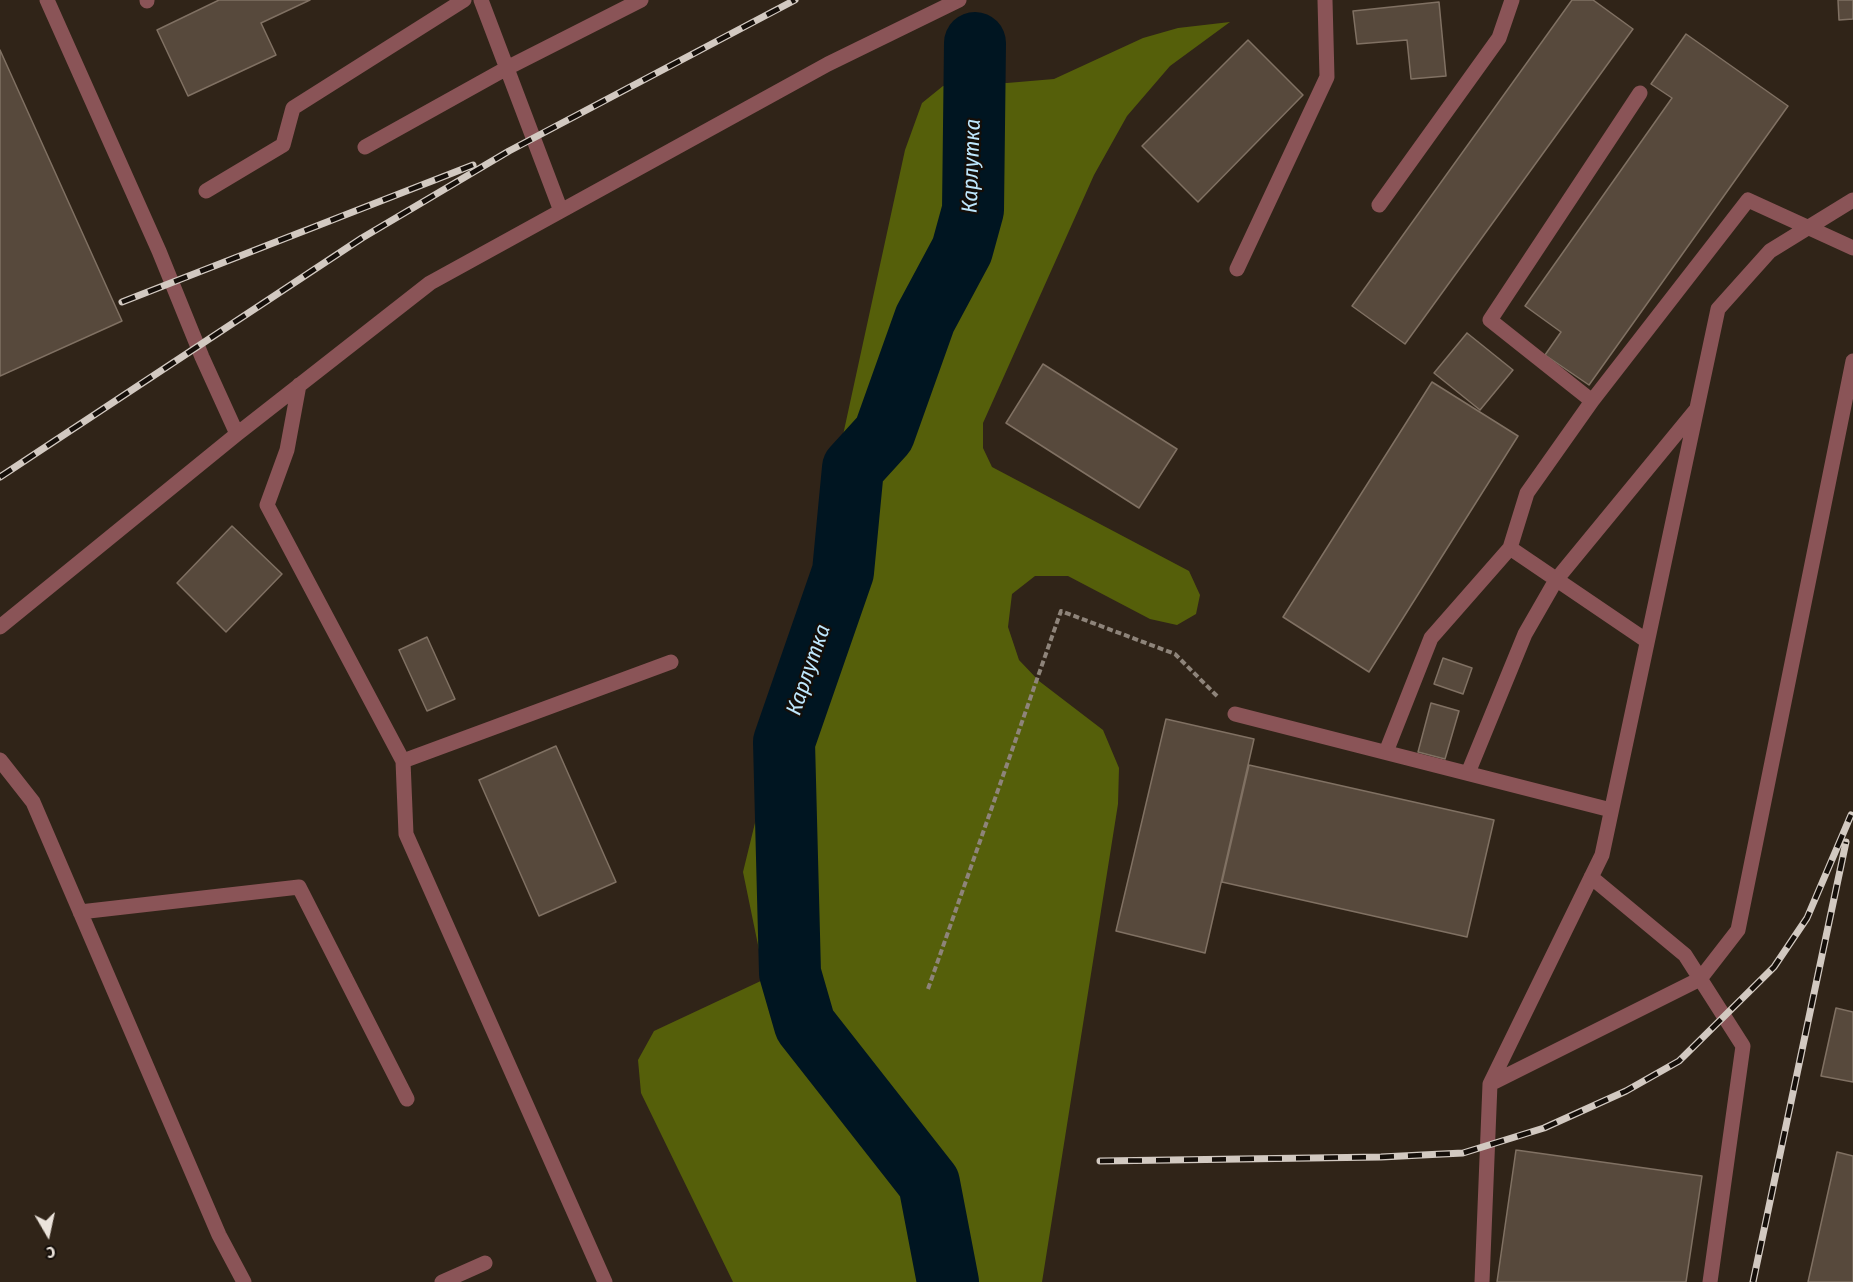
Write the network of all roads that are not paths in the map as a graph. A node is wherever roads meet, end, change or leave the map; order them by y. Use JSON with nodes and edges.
{"nodes":[{"id":1,"x":47,"y":0,"type":"edge"},
{"id":2,"x":464,"y":0,"type":"edge"},
{"id":3,"x":481,"y":0,"type":"edge"},
{"id":4,"x":641,"y":0,"type":"edge"},
{"id":5,"x":959,"y":0,"type":"edge"},
{"id":6,"x":1325,"y":0,"type":"edge"},
{"id":7,"x":1512,"y":0,"type":"edge"},
{"id":8,"x":507,"y":69,"type":"junction"},
{"id":9,"x":1640,"y":93,"type":"dead end"},
{"id":10,"x":365,"y":147,"type":"dead end"},
{"id":11,"x":206,"y":191,"type":"dead end"},
{"id":12,"x":1853,"y":200,"type":"edge"},
{"id":13,"x":1379,"y":205,"type":"dead end"},
{"id":14,"x":561,"y":211,"type":"junction"},
{"id":15,"x":1808,"y":226,"type":"junction"},
{"id":16,"x":1853,"y":248,"type":"edge"},
{"id":17,"x":1237,"y":269,"type":"dead end"},
{"id":18,"x":1853,"y":361,"type":"edge"},
{"id":19,"x":298,"y":385,"type":"junction"},
{"id":20,"x":1592,"y":401,"type":"junction"},
{"id":21,"x":1697,"y":409,"type":"junction"},
{"id":22,"x":237,"y":434,"type":"junction"},
{"id":23,"x":1510,"y":548,"type":"junction"},
{"id":24,"x":1556,"y":580,"type":"junction"},
{"id":25,"x":0,"y":627,"type":"edge"},
{"id":26,"x":1647,"y":641,"type":"junction"},
{"id":27,"x":671,"y":662,"type":"dead end"},
{"id":28,"x":1235,"y":714,"type":"road end"},
{"id":29,"x":1386,"y":752,"type":"junction"},
{"id":30,"x":0,"y":760,"type":"edge"},
{"id":31,"x":403,"y":761,"type":"junction"},
{"id":32,"x":1468,"y":773,"type":"junction"},
{"id":33,"x":1611,"y":810,"type":"junction"},
{"id":34,"x":1592,"y":878,"type":"junction"},
{"id":35,"x":80,"y":912,"type":"junction"},
{"id":36,"x":1700,"y":979,"type":"junction"},
{"id":37,"x":1490,"y":1084,"type":"junction"},
{"id":38,"x":406,"y":1100,"type":"dead end"},
{"id":39,"x":485,"y":1263,"type":"dead end"},
{"id":40,"x":244,"y":1282,"type":"edge"},
{"id":41,"x":442,"y":1282,"type":"edge"},
{"id":42,"x":605,"y":1282,"type":"edge"},
{"id":43,"x":1482,"y":1282,"type":"edge"},
{"id":44,"x":1710,"y":1282,"type":"edge"}],
"edges":[{"from":1,"to":22,"type":"lane"},
{"from":2,"to":11,"type":"lane"},
{"from":3,"to":8,"type":"lane"},
{"from":4,"to":8,"type":"lane"},
{"from":5,"to":14,"type":"lane"},
{"from":6,"to":17,"type":"lane"},
{"from":7,"to":13,"type":"lane"},
{"from":8,"to":10,"type":"lane"},
{"from":8,"to":14,"type":"lane"},
{"from":9,"to":20,"type":"lane"},
{"from":12,"to":15,"type":"lane"},
{"from":14,"to":19,"type":"lane"},
{"from":15,"to":16,"type":"lane"},
{"from":15,"to":20,"type":"lane"},
{"from":15,"to":21,"type":"lane"},
{"from":18,"to":36,"type":"lane"},
{"from":19,"to":22,"type":"lane"},
{"from":19,"to":31,"type":"lane"},
{"from":20,"to":23,"type":"lane"},
{"from":21,"to":24,"type":"lane"},
{"from":21,"to":26,"type":"lane"},
{"from":22,"to":25,"type":"lane"},
{"from":23,"to":24,"type":"lane"},
{"from":23,"to":29,"type":"lane"},
{"from":24,"to":26,"type":"lane"},
{"from":24,"to":32,"type":"lane"},
{"from":26,"to":33,"type":"lane"},
{"from":27,"to":31,"type":"lane"},
{"from":28,"to":29,"type":"lane"},
{"from":29,"to":32,"type":"lane"},
{"from":30,"to":35,"type":"lane"},
{"from":31,"to":42,"type":"lane"},
{"from":32,"to":33,"type":"lane"},
{"from":33,"to":34,"type":"lane"},
{"from":34,"to":36,"type":"lane"},
{"from":34,"to":37,"type":"lane"},
{"from":35,"to":38,"type":"lane"},
{"from":35,"to":40,"type":"lane"},
{"from":36,"to":37,"type":"lane"},
{"from":36,"to":44,"type":"lane"},
{"from":37,"to":43,"type":"lane"},
{"from":39,"to":41,"type":"lane"}]}
